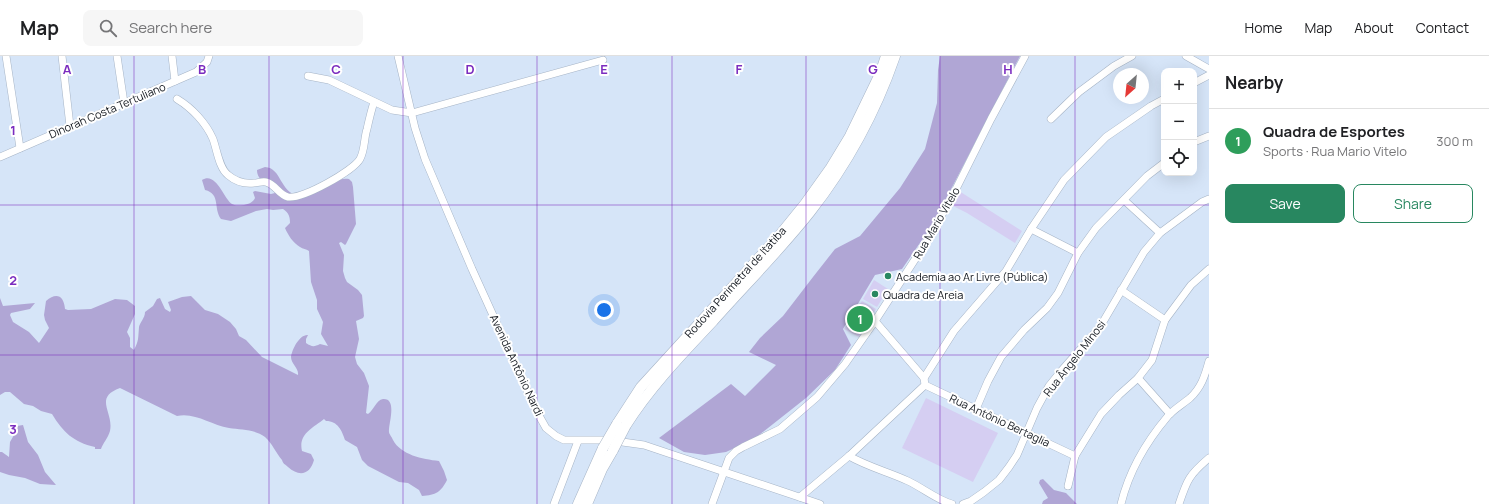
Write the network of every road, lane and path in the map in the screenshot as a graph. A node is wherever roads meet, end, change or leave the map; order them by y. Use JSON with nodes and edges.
{"nodes":[{"id":1,"x":6,"y":56,"type":"edge"},
{"id":2,"x":62,"y":56,"type":"edge"},
{"id":3,"x":117,"y":56,"type":"edge"},
{"id":4,"x":172,"y":56,"type":"edge"},
{"id":5,"x":209,"y":56,"type":"edge"},
{"id":6,"x":398,"y":56,"type":"edge"},
{"id":7,"x":886,"y":56,"type":"edge"},
{"id":8,"x":895,"y":56,"type":"edge"},
{"id":9,"x":1025,"y":56,"type":"edge"},
{"id":10,"x":1132,"y":56,"type":"edge"},
{"id":11,"x":1186,"y":56,"type":"edge"},
{"id":12,"x":603,"y":60,"type":"dead end"},
{"id":13,"x":1209,"y":69,"type":"edge"},
{"id":14,"x":1209,"y":75,"type":"edge"},
{"id":15,"x":308,"y":76,"type":"dead end"},
{"id":16,"x":175,"y":81,"type":"junction"},
{"id":17,"x":1197,"y":81,"type":"edge"},
{"id":18,"x":177,"y":99,"type":"dead end"},
{"id":19,"x":1161,"y":101,"type":"edge"},
{"id":20,"x":374,"y":102,"type":"junction"},
{"id":21,"x":124,"y":103,"type":"junction"},
{"id":22,"x":412,"y":114,"type":"junction"},
{"id":23,"x":1051,"y":119,"type":"dead end"},
{"id":24,"x":70,"y":126,"type":"junction"},
{"id":25,"x":1209,"y":136,"type":"edge"},
{"id":26,"x":1197,"y":141,"type":"edge"},
{"id":27,"x":20,"y":148,"type":"junction"},
{"id":28,"x":0,"y":157,"type":"edge"},
{"id":29,"x":1161,"y":165,"type":"edge"},
{"id":30,"x":1209,"y":199,"type":"edge"},
{"id":31,"x":1124,"y":200,"type":"junction"},
{"id":32,"x":1031,"y":229,"type":"junction"},
{"id":33,"x":1160,"y":233,"type":"junction"},
{"id":34,"x":1078,"y":253,"type":"junction"},
{"id":35,"x":1209,"y":269,"type":"edge"},
{"id":36,"x":1121,"y":290,"type":"junction"},
{"id":37,"x":1165,"y":320,"type":"junction"},
{"id":38,"x":875,"y":321,"type":"junction"},
{"id":39,"x":1209,"y":361,"type":"edge"},
{"id":40,"x":1138,"y":378,"type":"junction"},
{"id":41,"x":1206,"y":381,"type":"edge"},
{"id":42,"x":925,"y":382,"type":"junction"},
{"id":43,"x":976,"y":409,"type":"junction"},
{"id":44,"x":1170,"y":414,"type":"junction"},
{"id":45,"x":621,"y":425,"type":"junction"},
{"id":46,"x":1026,"y":433,"type":"junction"},
{"id":47,"x":578,"y":441,"type":"junction"},
{"id":48,"x":608,"y":449,"type":"junction"},
{"id":49,"x":849,"y":456,"type":"junction"},
{"id":50,"x":1075,"y":456,"type":"junction"},
{"id":51,"x":1209,"y":458,"type":"edge"},
{"id":52,"x":724,"y":471,"type":"junction"},
{"id":53,"x":1068,"y":486,"type":"dead end"},
{"id":54,"x":800,"y":497,"type":"junction"},
{"id":55,"x":554,"y":504,"type":"edge"},
{"id":56,"x":578,"y":504,"type":"edge"},
{"id":57,"x":587,"y":504,"type":"edge"},
{"id":58,"x":712,"y":504,"type":"edge"},
{"id":59,"x":820,"y":504,"type":"edge"},
{"id":60,"x":952,"y":504,"type":"edge"},
{"id":61,"x":963,"y":504,"type":"edge"},
{"id":62,"x":1121,"y":504,"type":"edge"},
{"id":63,"x":1179,"y":504,"type":"edge"}],
"edges":[{"from":1,"to":27,"type":"street"},
{"from":2,"to":24,"type":"street"},
{"from":3,"to":21,"type":"street"},
{"from":4,"to":16,"type":"street"},
{"from":5,"to":16,"type":"street","name":"Dinorah Costa Tertuliano"},
{"from":6,"to":22,"type":"street","name":"Avenida Antônio Nardi"},
{"from":7,"to":45,"type":"highway","name":"Rodovia Perimetral de Itatiba"},
{"from":8,"to":45,"type":"highway","name":"Rodovia Perimetral de Itatiba"},
{"from":9,"to":38,"type":"street","name":"Rua Mario Vitelo"},
{"from":10,"to":23,"type":"street"},
{"from":11,"to":13,"type":"street"},
{"from":12,"to":22,"type":"street"},
{"from":14,"to":17,"type":"street"},
{"from":15,"to":20,"type":"street"},
{"from":16,"to":21,"type":"street","name":"Dinorah Costa Tertuliano"},
{"from":18,"to":20,"type":"street"},
{"from":19,"to":32,"type":"street"},
{"from":20,"to":22,"type":"street"},
{"from":21,"to":24,"type":"street","name":"Dinorah Costa Tertuliano"},
{"from":22,"to":47,"type":"street","name":"Avenida Antônio Nardi"},
{"from":24,"to":27,"type":"street","name":"Dinorah Costa Tertuliano"},
{"from":25,"to":26,"type":"street"},
{"from":27,"to":28,"type":"street","name":"Dinorah Costa Tertuliano"},
{"from":29,"to":31,"type":"street"},
{"from":30,"to":33,"type":"street","name":"Rua Ângelo Minosi"},
{"from":31,"to":33,"type":"street"},
{"from":31,"to":34,"type":"street"},
{"from":32,"to":34,"type":"street"},
{"from":32,"to":42,"type":"street"},
{"from":33,"to":36,"type":"street","name":"Rua Ângelo Minosi"},
{"from":34,"to":43,"type":"street"},
{"from":35,"to":37,"type":"street"},
{"from":36,"to":37,"type":"street"},
{"from":36,"to":46,"type":"street","name":"Rua Ângelo Minosi"},
{"from":37,"to":40,"type":"street"},
{"from":38,"to":42,"type":"street"},
{"from":38,"to":52,"type":"street","name":"Rua Mario Vitelo"},
{"from":39,"to":41,"type":"street"},
{"from":40,"to":44,"type":"street"},
{"from":40,"to":50,"type":"street"},
{"from":41,"to":44,"type":"street"},
{"from":42,"to":43,"type":"street","name":"Rua Antônio Bertaglia"},
{"from":42,"to":49,"type":"street"},
{"from":43,"to":46,"type":"street","name":"Rua Antônio Bertaglia"},
{"from":44,"to":62,"type":"street"},
{"from":45,"to":48,"type":"highway","name":"Rodovia Perimetral de Itatiba","bridge":true},
{"from":46,"to":50,"type":"street","name":"Rua Antônio Bertaglia"},
{"from":46,"to":61,"type":"street","name":"Rua Ângelo Minosi"},
{"from":47,"to":52,"type":"street","name":"Avenida Antônio Nardi"},
{"from":47,"to":55,"type":"street"},
{"from":48,"to":56,"type":"highway","name":"Rodovia Perimetral de Itatiba"},
{"from":48,"to":57,"type":"highway","name":"Rodovia Perimetral de Itatiba"},
{"from":49,"to":54,"type":"street"},
{"from":49,"to":60,"type":"street"},
{"from":50,"to":53,"type":"street"},
{"from":51,"to":63,"type":"street"},
{"from":52,"to":54,"type":"street","name":"Avenida Antônio Nardi"},
{"from":52,"to":58,"type":"street","name":"Rua Mario Vitelo"},
{"from":54,"to":59,"type":"street","name":"Avenida Antônio Nardi"}]}
